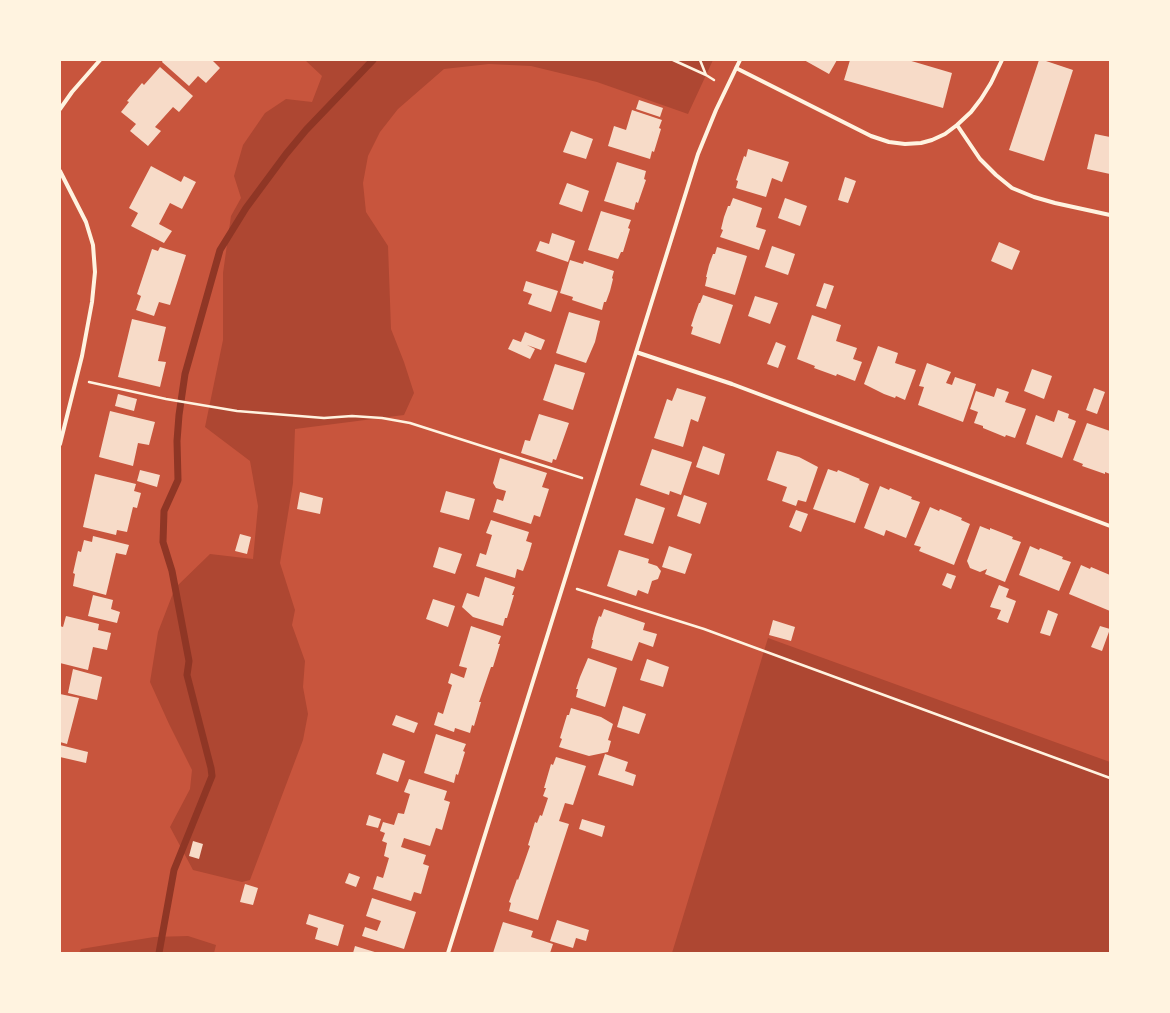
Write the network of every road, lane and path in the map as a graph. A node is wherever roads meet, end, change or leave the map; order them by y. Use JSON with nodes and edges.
{"nodes":[{"id":1,"x":100,"y":60,"type":"edge"},
{"id":2,"x":673,"y":60,"type":"edge"},
{"id":3,"x":700,"y":60,"type":"edge"},
{"id":4,"x":740,"y":60,"type":"edge"},
{"id":5,"x":1002,"y":60,"type":"edge"},
{"id":6,"x":736,"y":68,"type":"junction"},
{"id":7,"x":706,"y":75,"type":"junction"},
{"id":8,"x":727,"y":86,"type":"junction"},
{"id":9,"x":60,"y":109,"type":"edge"},
{"id":10,"x":957,"y":125,"type":"junction"},
{"id":11,"x":60,"y":171,"type":"edge"},
{"id":12,"x":1110,"y":215,"type":"edge"},
{"id":13,"x":636,"y":352,"type":"junction"},
{"id":14,"x":77,"y":379,"type":"junction"},
{"id":15,"x":60,"y":444,"type":"edge"},
{"id":16,"x":596,"y":483,"type":"junction"},
{"id":17,"x":1110,"y":526,"type":"edge"},
{"id":18,"x":564,"y":585,"type":"junction"},
{"id":19,"x":1110,"y":778,"type":"edge"},
{"id":20,"x":448,"y":953,"type":"edge"}],
"edges":[{"from":1,"to":9,"type":"street"},
{"from":2,"to":7,"type":"path"},
{"from":3,"to":7,"type":"path"},
{"from":4,"to":6,"type":"street"},
{"from":5,"to":10,"type":"street"},
{"from":6,"to":8,"type":"street"},
{"from":6,"to":10,"type":"street"},
{"from":7,"to":8,"type":"path"},
{"from":8,"to":13,"type":"street"},
{"from":10,"to":12,"type":"street"},
{"from":11,"to":14,"type":"street"},
{"from":13,"to":16,"type":"street"},
{"from":13,"to":17,"type":"street"},
{"from":14,"to":15,"type":"street"},
{"from":14,"to":16,"type":"path"},
{"from":16,"to":18,"type":"street"},
{"from":18,"to":19,"type":"path"},
{"from":18,"to":20,"type":"street"}]}
